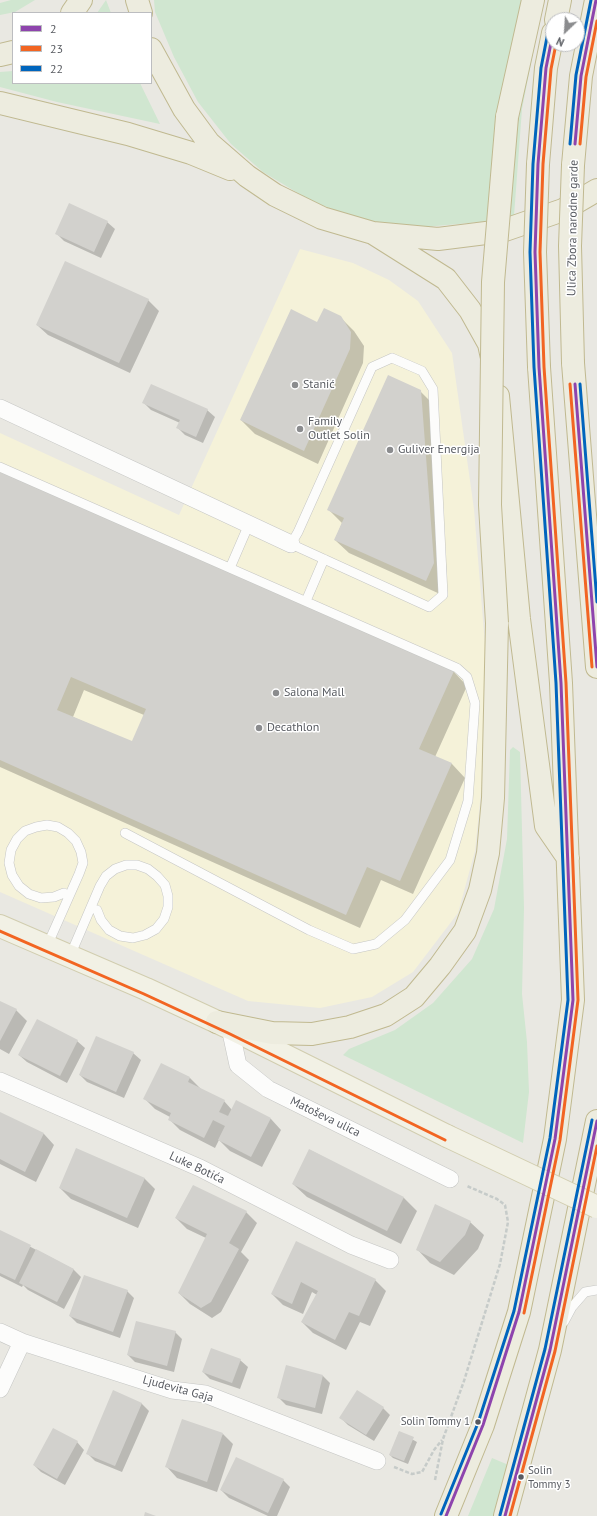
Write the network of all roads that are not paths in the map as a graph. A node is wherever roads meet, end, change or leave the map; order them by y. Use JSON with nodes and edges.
{"nodes":[{"id":1,"x":81,"y":0,"type":"edge"},
{"id":2,"x":137,"y":0,"type":"edge"},
{"id":3,"x":532,"y":0,"type":"edge"},
{"id":4,"x":560,"y":0,"type":"edge"},
{"id":5,"x":596,"y":0,"type":"edge"},
{"id":6,"x":73,"y":12,"type":"edge"},
{"id":7,"x":140,"y":12,"type":"edge"},
{"id":8,"x":558,"y":12,"type":"edge"},
{"id":9,"x":152,"y":51,"type":"edge"},
{"id":10,"x":12,"y":52,"type":"edge"},
{"id":11,"x":549,"y":52,"type":"edge"},
{"id":12,"x":0,"y":55,"type":"edge"},
{"id":13,"x":0,"y":103,"type":"edge"},
{"id":14,"x":247,"y":176,"type":"junction"},
{"id":15,"x":597,"y":190,"type":"edge"},
{"id":16,"x":373,"y":233,"type":"junction"},
{"id":17,"x":0,"y":408,"type":"edge"},
{"id":18,"x":0,"y":467,"type":"edge"},
{"id":19,"x":249,"y":524,"type":"junction"},
{"id":20,"x":291,"y":544,"type":"junction"},
{"id":21,"x":324,"y":560,"type":"junction"},
{"id":22,"x":230,"y":568,"type":"junction"},
{"id":23,"x":306,"y":601,"type":"junction"},
{"id":24,"x":597,"y":667,"type":"edge"},
{"id":25,"x":125,"y":833,"type":"dead end"},
{"id":26,"x":568,"y":858,"type":"junction"},
{"id":27,"x":64,"y":893,"type":"dead end"},
{"id":28,"x":97,"y":910,"type":"dead end"},
{"id":29,"x":0,"y":926,"type":"edge"},
{"id":30,"x":47,"y":946,"type":"junction"},
{"id":31,"x":70,"y":956,"type":"junction"},
{"id":32,"x":224,"y":1025,"type":"junction"},
{"id":33,"x":0,"y":1081,"type":"edge"},
{"id":34,"x":597,"y":1121,"type":"edge"},
{"id":35,"x":450,"y":1179,"type":"road end"},
{"id":36,"x":597,"y":1207,"type":"edge"},
{"id":37,"x":390,"y":1260,"type":"dead end"},
{"id":38,"x":597,"y":1290,"type":"edge"},
{"id":39,"x":0,"y":1332,"type":"edge"},
{"id":40,"x":22,"y":1342,"type":"junction"},
{"id":41,"x":550,"y":1350,"type":"junction"},
{"id":42,"x":0,"y":1389,"type":"edge"},
{"id":43,"x":377,"y":1461,"type":"dead end"},
{"id":44,"x":446,"y":1516,"type":"edge"},
{"id":45,"x":505,"y":1516,"type":"edge"}],
"edges":[{"from":1,"to":6,"type":"highway"},
{"from":2,"to":7,"type":"highway"},
{"from":3,"to":32,"type":"highway","bridge":true},
{"from":4,"to":8,"type":"highway"},
{"from":5,"to":24,"type":"highway","name":"Ulica Zbora narodne garde","bridge":true},
{"from":9,"to":14,"type":"highway"},
{"from":10,"to":12,"type":"highway"},
{"from":11,"to":26,"type":"highway","bridge":true},
{"from":13,"to":14,"type":"highway"},
{"from":14,"to":16,"type":"highway"},
{"from":15,"to":16,"type":"highway"},
{"from":16,"to":26,"type":"highway"},
{"from":17,"to":19,"type":"street"},
{"from":18,"to":22,"type":"lane"},
{"from":19,"to":20,"type":"street"},
{"from":19,"to":22,"type":"lane"},
{"from":20,"to":21,"type":"lane"},
{"from":20,"to":21,"type":"lane"},
{"from":21,"to":23,"type":"lane"},
{"from":22,"to":23,"type":"lane"},
{"from":23,"to":25,"type":"lane"},
{"from":26,"to":44,"type":"highway"},
{"from":27,"to":30,"type":"lane"},
{"from":28,"to":31,"type":"lane"},
{"from":29,"to":30,"type":"main road"},
{"from":30,"to":31,"type":"main road"},
{"from":31,"to":32,"type":"main road"},
{"from":32,"to":35,"type":"street","name":"Matoševa ulica"},
{"from":32,"to":36,"type":"main road","bridge":true},
{"from":33,"to":37,"type":"street","name":"Luke Botića"},
{"from":34,"to":41,"type":"highway"},
{"from":38,"to":41,"type":"lane"},
{"from":39,"to":40,"type":"street","name":"Ljudevita Gaja"},
{"from":40,"to":42,"type":"street"},
{"from":40,"to":43,"type":"street","name":"Ljudevita Gaja"},
{"from":41,"to":45,"type":"highway"}]}
